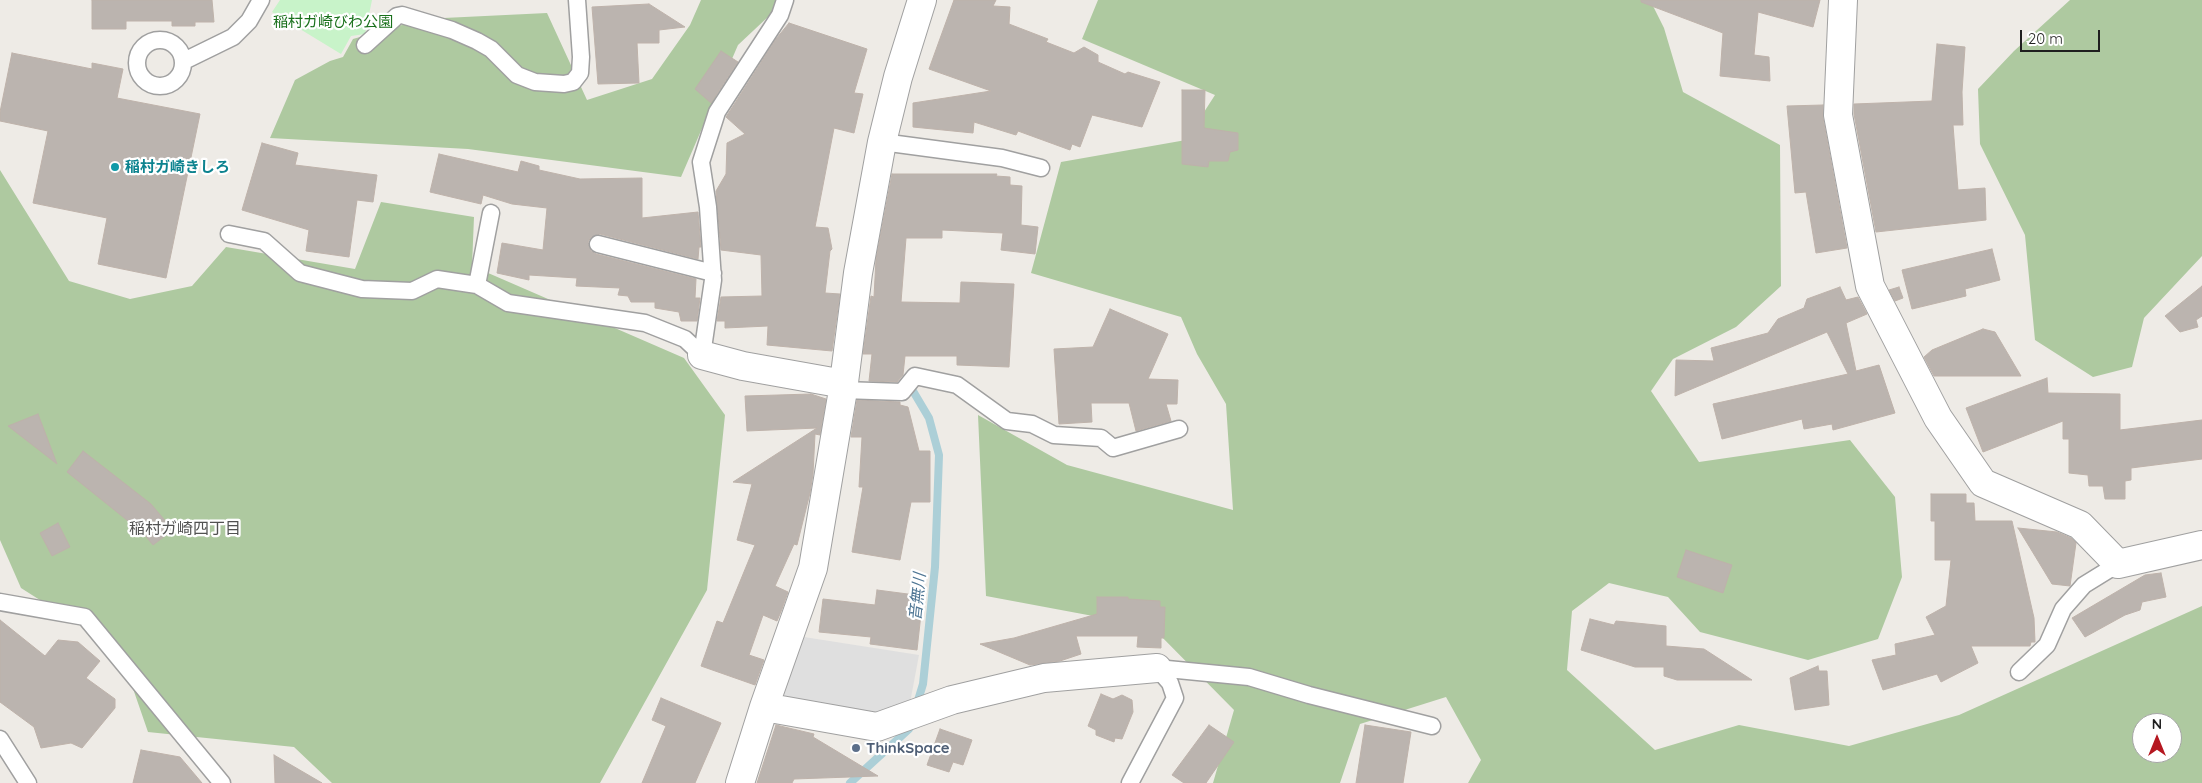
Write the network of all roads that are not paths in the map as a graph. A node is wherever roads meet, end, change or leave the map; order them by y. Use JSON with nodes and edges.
{"nodes":[{"id":1,"x":261,"y":0,"type":"edge"},
{"id":2,"x":577,"y":0,"type":"edge"},
{"id":3,"x":785,"y":0,"type":"edge"},
{"id":4,"x":922,"y":0,"type":"edge"},
{"id":5,"x":1843,"y":0,"type":"edge"},
{"id":6,"x":365,"y":45,"type":"dead end"},
{"id":7,"x":184,"y":61,"type":"dead end"},
{"id":8,"x":882,"y":142,"type":"junction"},
{"id":9,"x":1041,"y":168,"type":"dead end"},
{"id":10,"x":491,"y":213,"type":"dead end"},
{"id":11,"x":229,"y":234,"type":"dead end"},
{"id":12,"x":598,"y":244,"type":"dead end"},
{"id":13,"x":713,"y":273,"type":"junction"},
{"id":14,"x":477,"y":285,"type":"junction"},
{"id":15,"x":702,"y":355,"type":"junction"},
{"id":16,"x":843,"y":387,"type":"junction"},
{"id":17,"x":1179,"y":429,"type":"dead end"},
{"id":18,"x":2202,"y":545,"type":"edge"},
{"id":19,"x":2118,"y":564,"type":"junction"},
{"id":20,"x":0,"y":602,"type":"edge"},
{"id":21,"x":1157,"y":668,"type":"junction"},
{"id":22,"x":2019,"y":672,"type":"dead end"},
{"id":23,"x":764,"y":707,"type":"junction"},
{"id":24,"x":1432,"y":726,"type":"dead end"},
{"id":25,"x":0,"y":739,"type":"edge"},
{"id":26,"x":28,"y":783,"type":"edge"},
{"id":27,"x":222,"y":783,"type":"edge"},
{"id":28,"x":740,"y":783,"type":"edge"},
{"id":29,"x":1130,"y":783,"type":"edge"}],
"edges":[{"from":1,"to":7,"type":"lane"},
{"from":2,"to":6,"type":"lane"},
{"from":3,"to":13,"type":"lane"},
{"from":4,"to":8,"type":"street"},
{"from":5,"to":19,"type":"street"},
{"from":8,"to":9,"type":"lane"},
{"from":8,"to":16,"type":"street"},
{"from":10,"to":14,"type":"lane"},
{"from":11,"to":14,"type":"lane"},
{"from":12,"to":13,"type":"lane"},
{"from":13,"to":15,"type":"lane"},
{"from":14,"to":15,"type":"lane"},
{"from":15,"to":16,"type":"street"},
{"from":16,"to":17,"type":"lane"},
{"from":16,"to":23,"type":"street"},
{"from":18,"to":19,"type":"street"},
{"from":19,"to":22,"type":"lane"},
{"from":20,"to":27,"type":"lane"},
{"from":21,"to":23,"type":"street"},
{"from":21,"to":24,"type":"lane"},
{"from":21,"to":29,"type":"lane"},
{"from":23,"to":28,"type":"street"},
{"from":25,"to":26,"type":"lane"}]}
